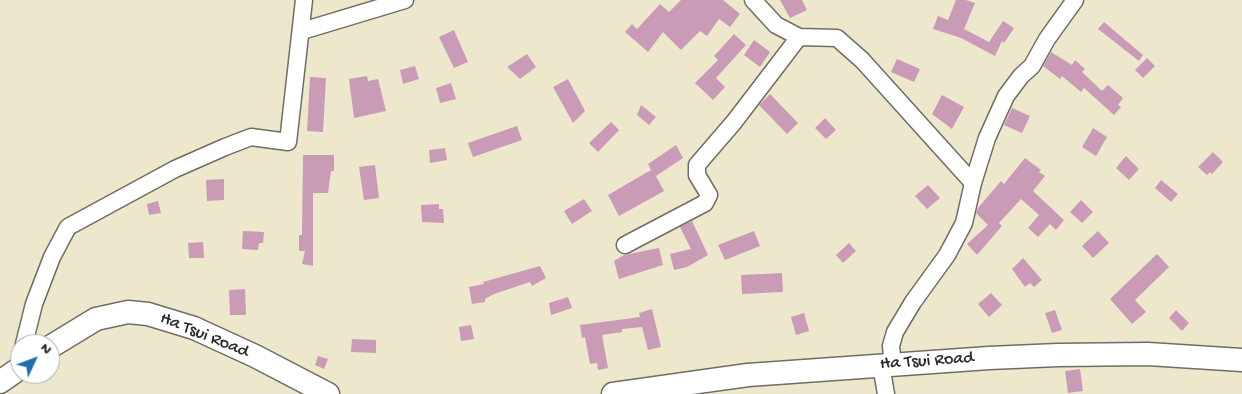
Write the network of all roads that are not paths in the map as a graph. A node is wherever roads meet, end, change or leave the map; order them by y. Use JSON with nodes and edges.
{"nodes":[{"id":1,"x":304,"y":0,"type":"edge"},
{"id":2,"x":405,"y":0,"type":"edge"},
{"id":3,"x":753,"y":0,"type":"edge"},
{"id":4,"x":1075,"y":0,"type":"edge"},
{"id":5,"x":302,"y":32,"type":"junction"},
{"id":6,"x":799,"y":37,"type":"junction"},
{"id":7,"x":973,"y":183,"type":"junction"},
{"id":8,"x":625,"y":245,"type":"dead end"},
{"id":9,"x":26,"y":334,"type":"edge"},
{"id":10,"x":60,"y":341,"type":"edge"},
{"id":11,"x":1242,"y":360,"type":"edge"},
{"id":12,"x":887,"y":365,"type":"junction"},
{"id":13,"x":328,"y":394,"type":"edge"},
{"id":14,"x":613,"y":394,"type":"edge"},
{"id":15,"x":886,"y":394,"type":"edge"}],
"edges":[{"from":1,"to":5,"type":"street"},
{"from":2,"to":5,"type":"street"},
{"from":3,"to":6,"type":"street"},
{"from":4,"to":7,"type":"street"},
{"from":5,"to":9,"type":"street"},
{"from":6,"to":7,"type":"street"},
{"from":6,"to":8,"type":"street"},
{"from":7,"to":12,"type":"street"},
{"from":10,"to":13,"type":"street","name":"Ha Tsui Road"},
{"from":11,"to":12,"type":"street","name":"Ha Tsui Road"},
{"from":12,"to":14,"type":"street","name":"Ha Tsui Road"},
{"from":12,"to":15,"type":"street"}]}
